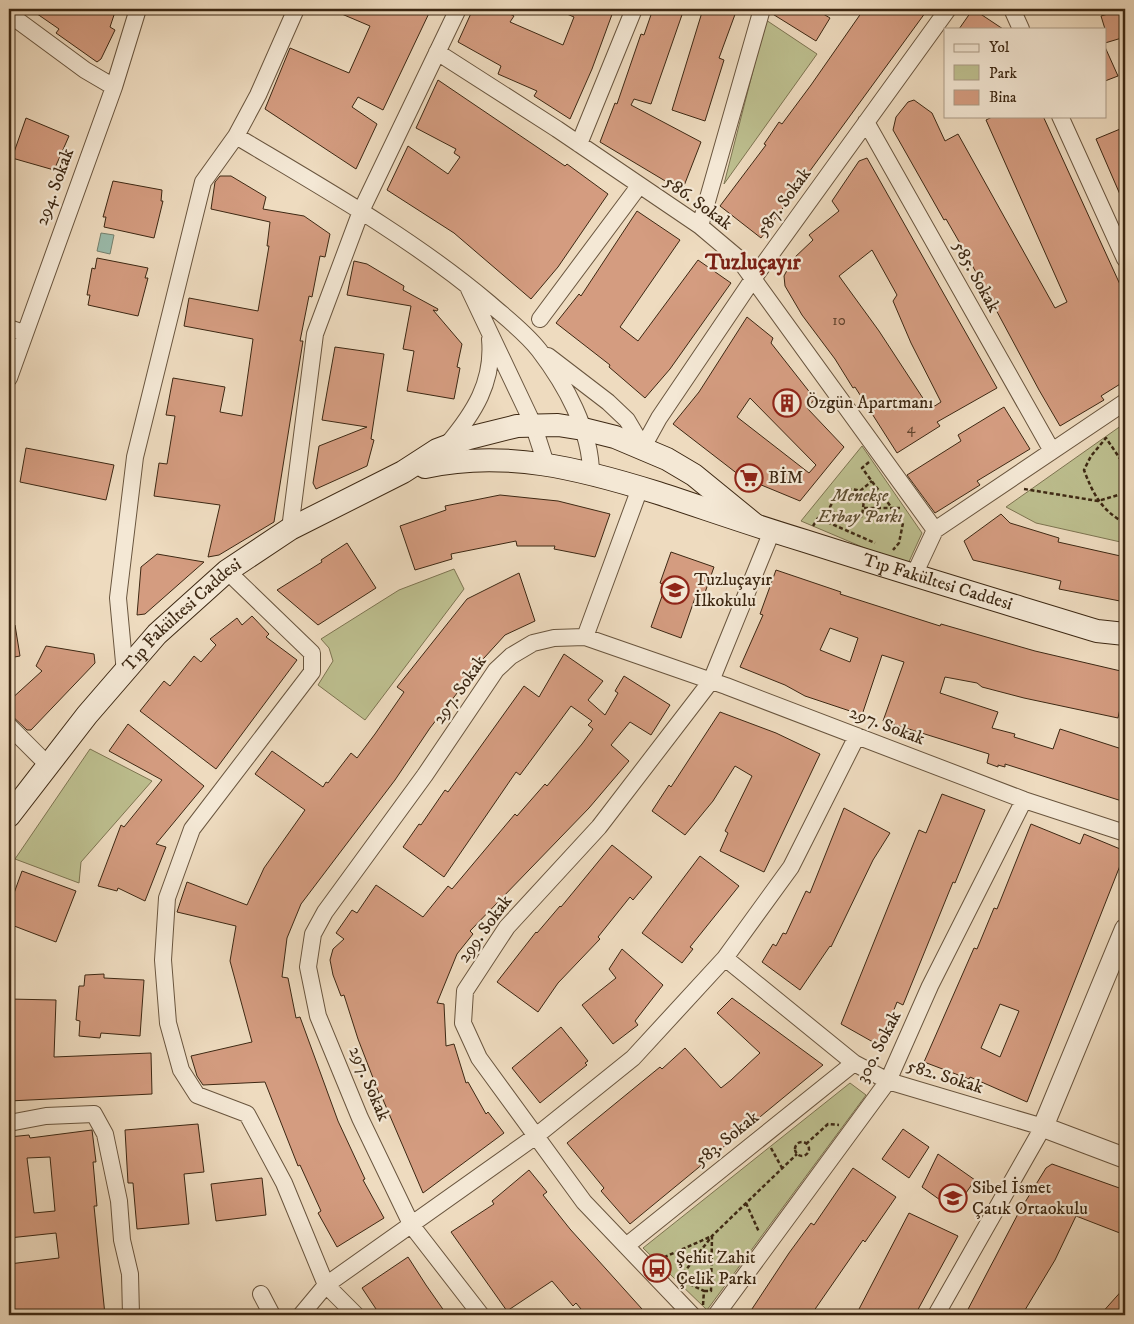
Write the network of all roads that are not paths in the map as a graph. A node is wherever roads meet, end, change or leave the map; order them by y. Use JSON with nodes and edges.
{"nodes":[{"id":1,"x":138,"y":9,"type":"edge"},
{"id":2,"x":296,"y":9,"type":"edge"},
{"id":3,"x":458,"y":9,"type":"edge"},
{"id":4,"x":634,"y":9,"type":"edge"},
{"id":5,"x":762,"y":9,"type":"edge"},
{"id":6,"x":948,"y":9,"type":"edge"},
{"id":7,"x":1012,"y":9,"type":"edge"},
{"id":8,"x":9,"y":14,"type":"edge"},
{"id":9,"x":1021,"y":28,"type":"edge"},
{"id":10,"x":437,"y":52,"type":"junction"},
{"id":11,"x":114,"y":87,"type":"junction"},
{"id":12,"x":1061,"y":118,"type":"edge"},
{"id":13,"x":866,"y":122,"type":"junction"},
{"id":14,"x":236,"y":136,"type":"junction"},
{"id":15,"x":579,"y":144,"type":"junction"},
{"id":16,"x":639,"y":186,"type":"junction"},
{"id":17,"x":361,"y":211,"type":"junction"},
{"id":18,"x":700,"y":226,"type":"junction"},
{"id":19,"x":1125,"y":259,"type":"edge"},
{"id":20,"x":753,"y":279,"type":"junction"},
{"id":21,"x":467,"y":285,"type":"junction"},
{"id":22,"x":540,"y":318,"type":"dead end"},
{"id":23,"x":9,"y":328,"type":"edge"},
{"id":24,"x":489,"y":332,"type":"junction"},
{"id":25,"x":24,"y":333,"type":"junction"},
{"id":26,"x":538,"y":349,"type":"junction"},
{"id":27,"x":9,"y":378,"type":"edge"},
{"id":28,"x":1125,"y":402,"type":"edge"},
{"id":29,"x":533,"y":424,"type":"junction"},
{"id":30,"x":583,"y":429,"type":"junction"},
{"id":31,"x":445,"y":447,"type":"junction"},
{"id":32,"x":642,"y":447,"type":"junction"},
{"id":33,"x":1052,"y":452,"type":"junction"},
{"id":34,"x":546,"y":464,"type":"junction"},
{"id":35,"x":403,"y":472,"type":"junction"},
{"id":36,"x":591,"y":474,"type":"junction"},
{"id":37,"x":640,"y":488,"type":"junction"},
{"id":38,"x":763,"y":527,"type":"junction"},
{"id":39,"x":290,"y":529,"type":"junction"},
{"id":40,"x":935,"y":530,"type":"junction"},
{"id":41,"x":227,"y":571,"type":"junction"},
{"id":42,"x":914,"y":575,"type":"junction"},
{"id":43,"x":1125,"y":634,"type":"edge"},
{"id":44,"x":585,"y":638,"type":"junction"},
{"id":45,"x":125,"y":673,"type":"junction"},
{"id":46,"x":711,"y":681,"type":"junction"},
{"id":47,"x":9,"y":726,"type":"edge"},
{"id":48,"x":858,"y":736,"type":"junction"},
{"id":49,"x":49,"y":766,"type":"junction"},
{"id":50,"x":1024,"y":800,"type":"junction"},
{"id":51,"x":9,"y":816,"type":"edge"},
{"id":52,"x":1125,"y":833,"type":"edge"},
{"id":53,"x":1125,"y":929,"type":"edge"},
{"id":54,"x":725,"y":958,"type":"junction"},
{"id":55,"x":854,"y":1063,"type":"junction"},
{"id":56,"x":888,"y":1081,"type":"junction"},
{"id":57,"x":9,"y":1123,"type":"edge"},
{"id":58,"x":1043,"y":1127,"type":"junction"},
{"id":59,"x":536,"y":1136,"type":"junction"},
{"id":60,"x":1125,"y":1158,"type":"edge"},
{"id":61,"x":412,"y":1226,"type":"junction"},
{"id":62,"x":626,"y":1246,"type":"junction"},
{"id":63,"x":326,"y":1285,"type":"junction"},
{"id":64,"x":261,"y":1294,"type":"dead end"},
{"id":65,"x":704,"y":1314,"type":"edge"},
{"id":66,"x":131,"y":1315,"type":"edge"},
{"id":67,"x":272,"y":1315,"type":"edge"},
{"id":68,"x":301,"y":1315,"type":"edge"},
{"id":69,"x":356,"y":1315,"type":"edge"},
{"id":70,"x":481,"y":1315,"type":"edge"},
{"id":71,"x":936,"y":1315,"type":"edge"}],
"edges":[{"from":1,"to":11,"type":"street","name":"294. Sokak"},
{"from":2,"to":14,"type":"street"},
{"from":3,"to":10,"type":"street"},
{"from":4,"to":15,"type":"street"},
{"from":5,"to":18,"type":"street"},
{"from":6,"to":13,"type":"street","name":"587. Sokak"},
{"from":7,"to":9,"type":"street"},
{"from":8,"to":11,"type":"street"},
{"from":10,"to":15,"type":"street","name":"586. Sokak"},
{"from":10,"to":17,"type":"street"},
{"from":11,"to":25,"type":"street","name":"294. Sokak"},
{"from":12,"to":19,"type":"street"},
{"from":13,"to":20,"type":"street","name":"587. Sokak"},
{"from":13,"to":33,"type":"street","name":"585. Sokak"},
{"from":14,"to":17,"type":"street"},
{"from":14,"to":45,"type":"street"},
{"from":15,"to":16,"type":"street","name":"586. Sokak"},
{"from":16,"to":18,"type":"street","name":"586. Sokak"},
{"from":16,"to":22,"type":"street"},
{"from":17,"to":21,"type":"street"},
{"from":17,"to":39,"type":"street"},
{"from":18,"to":20,"type":"street","name":"586. Sokak"},
{"from":20,"to":32,"type":"street","name":"587. Sokak"},
{"from":20,"to":40,"type":"street","name":"586. Sokak"},
{"from":21,"to":24,"type":"street"},
{"from":21,"to":26,"type":"street"},
{"from":23,"to":25,"type":"street"},
{"from":24,"to":29,"type":"street"},
{"from":24,"to":31,"type":"street"},
{"from":25,"to":27,"type":"street","name":"294. Sokak"},
{"from":26,"to":30,"type":"street"},
{"from":26,"to":32,"type":"street"},
{"from":28,"to":33,"type":"street"},
{"from":29,"to":30,"type":"main road"},
{"from":29,"to":31,"type":"main road"},
{"from":29,"to":34,"type":"street"},
{"from":30,"to":32,"type":"main road"},
{"from":30,"to":36,"type":"street"},
{"from":31,"to":35,"type":"main road"},
{"from":32,"to":38,"type":"main road"},
{"from":33,"to":40,"type":"street"},
{"from":34,"to":35,"type":"main road","name":"Tıp Fakültesi Caddesi"},
{"from":34,"to":36,"type":"main road","name":"Tıp Fakültesi Caddesi"},
{"from":35,"to":39,"type":"main road","name":"Tıp Fakültesi Caddesi"},
{"from":36,"to":37,"type":"main road","name":"Tıp Fakültesi Caddesi"},
{"from":37,"to":38,"type":"main road","name":"Tıp Fakültesi Caddesi"},
{"from":37,"to":44,"type":"street"},
{"from":38,"to":42,"type":"main road","name":"Tıp Fakültesi Caddesi"},
{"from":38,"to":46,"type":"street","name":"299. Sokak"},
{"from":39,"to":41,"type":"main road","name":"Tıp Fakültesi Caddesi"},
{"from":40,"to":42,"type":"street"},
{"from":41,"to":45,"type":"main road","name":"Tıp Fakültesi Caddesi"},
{"from":41,"to":63,"type":"street"},
{"from":42,"to":43,"type":"main road","name":"Tıp Fakültesi Caddesi"},
{"from":44,"to":46,"type":"street","name":"297. Sokak"},
{"from":44,"to":61,"type":"street","name":"297. Sokak"},
{"from":45,"to":49,"type":"main road","name":"Tıp Fakültesi Caddesi"},
{"from":46,"to":48,"type":"street","name":"297. Sokak"},
{"from":46,"to":59,"type":"street","name":"299. Sokak"},
{"from":47,"to":49,"type":"street"},
{"from":48,"to":50,"type":"street","name":"297. Sokak"},
{"from":48,"to":54,"type":"street"},
{"from":49,"to":51,"type":"main road","name":"Tıp Fakültesi Caddesi"},
{"from":50,"to":52,"type":"street","name":"297. Sokak"},
{"from":50,"to":56,"type":"street","name":"300. Sokak"},
{"from":53,"to":58,"type":"street"},
{"from":54,"to":55,"type":"street","name":"582. Sokak"},
{"from":54,"to":59,"type":"street"},
{"from":55,"to":56,"type":"street","name":"582. Sokak"},
{"from":55,"to":62,"type":"street","name":"583. Sokak"},
{"from":56,"to":58,"type":"street","name":"582. Sokak"},
{"from":56,"to":65,"type":"street","name":"300. Sokak"},
{"from":57,"to":66,"type":"street"},
{"from":58,"to":60,"type":"street"},
{"from":58,"to":71,"type":"street"},
{"from":59,"to":61,"type":"street"},
{"from":59,"to":62,"type":"street","name":"299. Sokak"},
{"from":61,"to":63,"type":"street"},
{"from":61,"to":70,"type":"street","name":"297. Sokak"},
{"from":62,"to":65,"type":"street","name":"299. Sokak"},
{"from":63,"to":68,"type":"street"},
{"from":63,"to":69,"type":"street"},
{"from":64,"to":67,"type":"street"}]}
